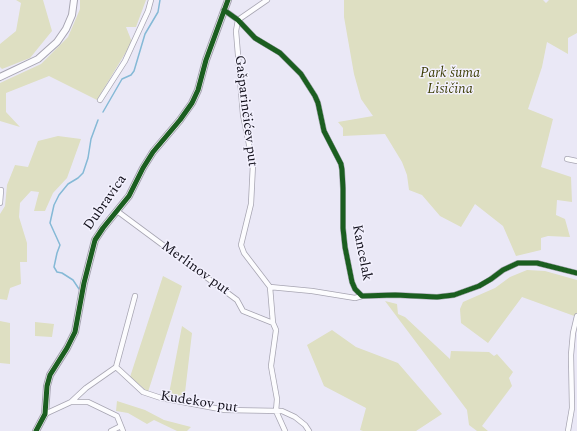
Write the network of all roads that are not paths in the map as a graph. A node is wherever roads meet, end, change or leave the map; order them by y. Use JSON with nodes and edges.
{"nodes":[{"id":1,"x":74,"y":0,"type":"edge"},
{"id":2,"x":151,"y":0,"type":"edge"},
{"id":3,"x":228,"y":0,"type":"edge"},
{"id":4,"x":267,"y":0,"type":"edge"},
{"id":5,"x":224,"y":10,"type":"junction"},
{"id":6,"x":238,"y":20,"type":"junction"},
{"id":7,"x":0,"y":77,"type":"edge"},
{"id":8,"x":100,"y":100,"type":"dead end"},
{"id":9,"x":567,"y":159,"type":"dead end"},
{"id":10,"x":577,"y":161,"type":"edge"},
{"id":11,"x":1,"y":190,"type":"dead end"},
{"id":12,"x":0,"y":203,"type":"edge"},
{"id":13,"x":117,"y":211,"type":"junction"},
{"id":14,"x":577,"y":273,"type":"edge"},
{"id":15,"x":270,"y":288,"type":"junction"},
{"id":16,"x":135,"y":296,"type":"dead end"},
{"id":17,"x":362,"y":296,"type":"junction"},
{"id":18,"x":577,"y":316,"type":"edge"},
{"id":19,"x":273,"y":323,"type":"junction"},
{"id":20,"x":116,"y":367,"type":"junction"},
{"id":21,"x":71,"y":402,"type":"junction"},
{"id":22,"x":276,"y":411,"type":"junction"},
{"id":23,"x":45,"y":414,"type":"junction"},
{"id":24,"x":121,"y":426,"type":"junction"},
{"id":25,"x":36,"y":431,"type":"edge"},
{"id":26,"x":111,"y":431,"type":"edge"},
{"id":27,"x":123,"y":431,"type":"edge"},
{"id":28,"x":285,"y":431,"type":"edge"},
{"id":29,"x":309,"y":431,"type":"edge"},
{"id":30,"x":568,"y":431,"type":"edge"}],
"edges":[{"from":1,"to":7,"type":"street"},
{"from":2,"to":8,"type":"street"},
{"from":3,"to":5,"type":"street","name":"Dubravica"},
{"from":4,"to":6,"type":"street"},
{"from":5,"to":6,"type":"street","name":"Kancelak"},
{"from":5,"to":13,"type":"street","name":"Dubravica"},
{"from":6,"to":15,"type":"street","name":"Gašparinčićev put"},
{"from":6,"to":17,"type":"street","name":"Kancelak"},
{"from":9,"to":10,"type":"street"},
{"from":11,"to":12,"type":"street"},
{"from":13,"to":19,"type":"street","name":"Merlinov put"},
{"from":13,"to":23,"type":"street","name":"Dubravica"},
{"from":14,"to":17,"type":"street","name":"Kancelak"},
{"from":15,"to":17,"type":"street"},
{"from":15,"to":19,"type":"street"},
{"from":16,"to":20,"type":"street"},
{"from":18,"to":30,"type":"street"},
{"from":19,"to":22,"type":"street"},
{"from":20,"to":21,"type":"street"},
{"from":20,"to":22,"type":"street","name":"Kudekov put"},
{"from":21,"to":23,"type":"street"},
{"from":21,"to":24,"type":"street"},
{"from":22,"to":28,"type":"street"},
{"from":22,"to":29,"type":"street","name":"Kudekov put"},
{"from":23,"to":25,"type":"street","name":"Dubravica"},
{"from":24,"to":26,"type":"street"},
{"from":24,"to":27,"type":"street"}]}
